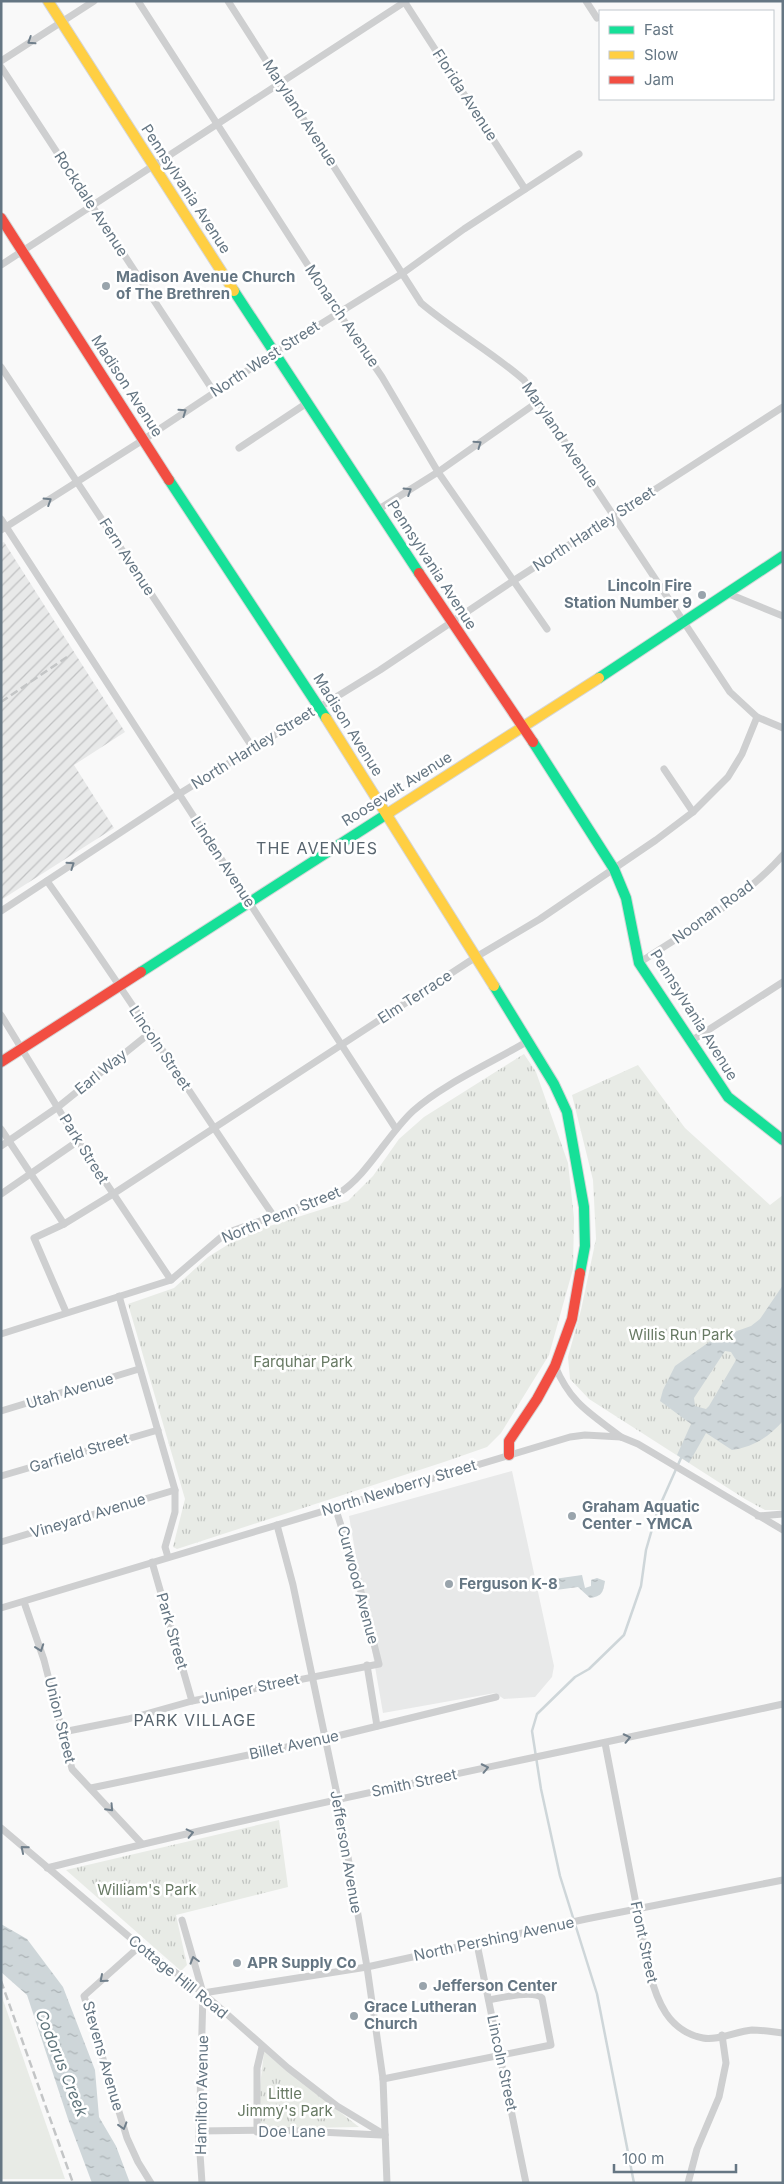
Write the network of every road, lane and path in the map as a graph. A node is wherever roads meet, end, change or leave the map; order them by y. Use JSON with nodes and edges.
{"nodes":[{"id":1,"x":48,"y":1,"type":"edge"},
{"id":2,"x":94,"y":1,"type":"edge"},
{"id":3,"x":138,"y":1,"type":"edge"},
{"id":4,"x":228,"y":1,"type":"edge"},
{"id":5,"x":586,"y":1,"type":"edge"},
{"id":6,"x":405,"y":2,"type":"edge"},
{"id":7,"x":597,"y":18,"type":"dead end"},
{"id":8,"x":62,"y":21,"type":"junction"},
{"id":9,"x":1,"y":61,"type":"edge"},
{"id":10,"x":1,"y":67,"type":"edge"},
{"id":11,"x":282,"y":84,"type":"junction"},
{"id":12,"x":217,"y":126,"type":"junction"},
{"id":13,"x":579,"y":154,"type":"dead end"},
{"id":14,"x":154,"y":167,"type":"junction"},
{"id":15,"x":525,"y":189,"type":"junction"},
{"id":16,"x":92,"y":206,"type":"junction"},
{"id":17,"x":1,"y":218,"type":"edge"},
{"id":18,"x":23,"y":251,"type":"junction"},
{"id":19,"x":1,"y":266,"type":"edge"},
{"id":20,"x":403,"y":273,"type":"junction"},
{"id":21,"x":338,"y":312,"type":"junction"},
{"id":22,"x":274,"y":353,"type":"junction"},
{"id":23,"x":1,"y":367,"type":"edge"},
{"id":24,"x":214,"y":392,"type":"junction"},
{"id":25,"x":539,"y":401,"type":"junction"},
{"id":26,"x":307,"y":403,"type":"junction"},
{"id":27,"x":783,"y":407,"type":"edge"},
{"id":28,"x":143,"y":440,"type":"junction"},
{"id":29,"x":238,"y":448,"type":"dead end"},
{"id":30,"x":438,"y":472,"type":"junction"},
{"id":31,"x":77,"y":483,"type":"junction"},
{"id":32,"x":379,"y":509,"type":"junction"},
{"id":33,"x":614,"y":515,"type":"junction"},
{"id":34,"x":1,"y":519,"type":"edge"},
{"id":35,"x":4,"y":529,"type":"edge"},
{"id":36,"x":783,"y":556,"type":"edge"},
{"id":37,"x":513,"y":581,"type":"junction"},
{"id":38,"x":729,"y":594,"type":"junction"},
{"id":39,"x":783,"y":616,"type":"edge"},
{"id":40,"x":451,"y":623,"type":"junction"},
{"id":41,"x":685,"y":623,"type":"junction"},
{"id":42,"x":548,"y":629,"type":"dead end"},
{"id":43,"x":319,"y":706,"type":"junction"},
{"id":44,"x":757,"y":717,"type":"junction"},
{"id":45,"x":522,"y":726,"type":"junction"},
{"id":46,"x":783,"y":728,"type":"edge"},
{"id":47,"x":253,"y":748,"type":"junction"},
{"id":48,"x":664,"y":769,"type":"dead end"},
{"id":49,"x":179,"y":794,"type":"junction"},
{"id":50,"x":693,"y":812,"type":"junction"},
{"id":51,"x":386,"y":814,"type":"junction"},
{"id":52,"x":783,"y":855,"type":"edge"},
{"id":53,"x":614,"y":868,"type":"junction"},
{"id":54,"x":47,"y":881,"type":"junction"},
{"id":55,"x":250,"y":901,"type":"junction"},
{"id":56,"x":1,"y":911,"type":"edge"},
{"id":57,"x":476,"y":957,"type":"junction"},
{"id":58,"x":639,"y":964,"type":"junction"},
{"id":59,"x":783,"y":982,"type":"edge"},
{"id":60,"x":119,"y":987,"type":"junction"},
{"id":61,"x":1,"y":1015,"type":"edge"},
{"id":62,"x":151,"y":1032,"type":"junction"},
{"id":63,"x":528,"y":1041,"type":"junction"},
{"id":64,"x":691,"y":1041,"type":"junction"},
{"id":65,"x":343,"y":1045,"type":"junction"},
{"id":66,"x":22,"y":1048,"type":"junction"},
{"id":67,"x":1,"y":1062,"type":"edge"},
{"id":68,"x":58,"y":1107,"type":"junction"},
{"id":69,"x":212,"y":1128,"type":"junction"},
{"id":70,"x":1,"y":1129,"type":"edge"},
{"id":71,"x":396,"y":1129,"type":"junction"},
{"id":72,"x":783,"y":1140,"type":"edge"},
{"id":73,"x":9,"y":1141,"type":"junction"},
{"id":74,"x":78,"y":1141,"type":"junction"},
{"id":75,"x":1,"y":1146,"type":"edge"},
{"id":76,"x":31,"y":1174,"type":"junction"},
{"id":77,"x":1,"y":1194,"type":"edge"},
{"id":78,"x":113,"y":1194,"type":"junction"},
{"id":79,"x":273,"y":1215,"type":"junction"},
{"id":80,"x":64,"y":1224,"type":"junction"},
{"id":81,"x":170,"y":1280,"type":"junction"},
{"id":82,"x":119,"y":1296,"type":"junction"},
{"id":83,"x":66,"y":1312,"type":"junction"},
{"id":84,"x":1,"y":1334,"type":"edge"},
{"id":85,"x":555,"y":1366,"type":"junction"},
{"id":86,"x":139,"y":1370,"type":"junction"},
{"id":87,"x":1,"y":1411,"type":"edge"},
{"id":88,"x":158,"y":1430,"type":"junction"},
{"id":89,"x":621,"y":1437,"type":"junction"},
{"id":90,"x":509,"y":1455,"type":"junction"},
{"id":91,"x":1,"y":1476,"type":"edge"},
{"id":92,"x":175,"y":1490,"type":"junction"},
{"id":93,"x":335,"y":1507,"type":"junction"},
{"id":94,"x":783,"y":1514,"type":"edge"},
{"id":95,"x":758,"y":1516,"type":"junction"},
{"id":96,"x":276,"y":1525,"type":"junction"},
{"id":97,"x":783,"y":1530,"type":"edge"},
{"id":98,"x":1,"y":1542,"type":"edge"},
{"id":99,"x":168,"y":1557,"type":"junction"},
{"id":100,"x":152,"y":1562,"type":"junction"},
{"id":101,"x":24,"y":1602,"type":"junction"},
{"id":102,"x":1,"y":1608,"type":"edge"},
{"id":103,"x":379,"y":1664,"type":"joint"},
{"id":104,"x":367,"y":1665,"type":"junction"},
{"id":105,"x":312,"y":1678,"type":"junction"},
{"id":106,"x":496,"y":1697,"type":"dead end"},
{"id":107,"x":192,"y":1701,"type":"junction"},
{"id":108,"x":783,"y":1704,"type":"edge"},
{"id":109,"x":377,"y":1726,"type":"junction"},
{"id":110,"x":63,"y":1732,"type":"junction"},
{"id":111,"x":325,"y":1739,"type":"junction"},
{"id":112,"x":605,"y":1743,"type":"junction"},
{"id":113,"x":91,"y":1788,"type":"junction"},
{"id":114,"x":338,"y":1800,"type":"junction"},
{"id":115,"x":1,"y":1828,"type":"edge"},
{"id":116,"x":142,"y":1844,"type":"junction"},
{"id":117,"x":46,"y":1868,"type":"junction"},
{"id":118,"x":783,"y":1880,"type":"edge"},
{"id":119,"x":637,"y":1910,"type":"junction"},
{"id":120,"x":182,"y":1920,"type":"dead end"},
{"id":121,"x":477,"y":1944,"type":"junction"},
{"id":122,"x":140,"y":1946,"type":"junction"},
{"id":123,"x":366,"y":1967,"type":"junction"},
{"id":124,"x":204,"y":1993,"type":"junction"},
{"id":125,"x":489,"y":2000,"type":"junction"},
{"id":126,"x":783,"y":2033,"type":"edge"},
{"id":127,"x":722,"y":2035,"type":"junction"},
{"id":128,"x":262,"y":2047,"type":"junction"},
{"id":129,"x":501,"y":2056,"type":"junction"},
{"id":130,"x":383,"y":2079,"type":"junction"},
{"id":131,"x":199,"y":2131,"type":"junction"},
{"id":132,"x":257,"y":2132,"type":"junction"},
{"id":133,"x":385,"y":2135,"type":"junction"},
{"id":134,"x":151,"y":2183,"type":"edge"},
{"id":135,"x":202,"y":2183,"type":"edge"},
{"id":136,"x":387,"y":2183,"type":"edge"},
{"id":137,"x":526,"y":2183,"type":"edge"},
{"id":138,"x":688,"y":2183,"type":"edge"}],
"edges":[{"from":1,"to":8,"type":"street","name":"Pennsylvania Avenue"},
{"from":2,"to":8,"type":"street"},
{"from":3,"to":12,"type":"street","name":"Monarch Avenue"},
{"from":4,"to":11,"type":"street","name":"Maryland Avenue"},
{"from":5,"to":7,"type":"street"},
{"from":6,"to":11,"type":"street"},
{"from":6,"to":15,"type":"street","name":"Florida Avenue"},
{"from":8,"to":9,"type":"street","one_way":true},
{"from":8,"to":14,"type":"street","name":"Pennsylvania Avenue"},
{"from":10,"to":16,"type":"street","name":"Rockdale Avenue"},
{"from":11,"to":12,"type":"street"},
{"from":11,"to":20,"type":"street","name":"Maryland Avenue"},
{"from":12,"to":14,"type":"street"},
{"from":12,"to":21,"type":"street","name":"Monarch Avenue"},
{"from":13,"to":15,"type":"street","name":"North West Street"},
{"from":14,"to":16,"type":"street"},
{"from":14,"to":22,"type":"street","name":"Pennsylvania Avenue"},
{"from":15,"to":20,"type":"street","name":"North West Street"},
{"from":16,"to":18,"type":"street"},
{"from":16,"to":24,"type":"street","name":"Rockdale Avenue"},
{"from":17,"to":18,"type":"street","name":"Madison Avenue"},
{"from":18,"to":19,"type":"street"},
{"from":18,"to":28,"type":"street","name":"Madison Avenue"},
{"from":20,"to":21,"type":"street","name":"North West Street"},
{"from":20,"to":25,"type":"street","name":"Maryland Avenue"},
{"from":21,"to":22,"type":"street","name":"North West Street"},
{"from":21,"to":30,"type":"street","name":"Monarch Avenue"},
{"from":22,"to":24,"type":"street","name":"North West Street"},
{"from":22,"to":26,"type":"street","name":"Pennsylvania Avenue"},
{"from":23,"to":31,"type":"street","name":"Fern Avenue"},
{"from":28,"to":24,"type":"street","name":"North West Street","one_way":true},
{"from":30,"to":25,"type":"street","one_way":true},
{"from":25,"to":33,"type":"street","name":"Maryland Avenue"},
{"from":26,"to":29,"type":"street"},
{"from":26,"to":32,"type":"street","name":"Pennsylvania Avenue"},
{"from":27,"to":33,"type":"street","name":"North Hartley Street"},
{"from":28,"to":31,"type":"street","name":"North West Street"},
{"from":28,"to":43,"type":"street","name":"Madison Avenue"},
{"from":32,"to":30,"type":"street","one_way":true},
{"from":30,"to":37,"type":"street","name":"Monarch Avenue"},
{"from":35,"to":31,"type":"street","name":"North West Street","one_way":true},
{"from":31,"to":47,"type":"street","name":"Fern Avenue"},
{"from":32,"to":40,"type":"street","name":"Pennsylvania Avenue"},
{"from":33,"to":37,"type":"street","name":"North Hartley Street"},
{"from":33,"to":41,"type":"street","name":"Maryland Avenue"},
{"from":34,"to":35,"type":"street","name":"Linden Avenue"},
{"from":35,"to":49,"type":"street","name":"Linden Avenue"},
{"from":36,"to":38,"type":"street","name":"Roosevelt Avenue"},
{"from":37,"to":40,"type":"street","name":"North Hartley Street"},
{"from":37,"to":42,"type":"street","name":"Monarch Avenue"},
{"from":38,"to":39,"type":"street"},
{"from":38,"to":41,"type":"street","name":"Roosevelt Avenue"},
{"from":40,"to":43,"type":"street","name":"North Hartley Street"},
{"from":40,"to":45,"type":"street","name":"Pennsylvania Avenue"},
{"from":41,"to":44,"type":"street","name":"Maryland Avenue"},
{"from":41,"to":45,"type":"street","name":"Roosevelt Avenue"},
{"from":43,"to":47,"type":"street","name":"North Hartley Street"},
{"from":43,"to":51,"type":"street","name":"Madison Avenue"},
{"from":44,"to":46,"type":"street","name":"Maryland Avenue"},
{"from":44,"to":50,"type":"street","name":"Elm Terrace"},
{"from":45,"to":51,"type":"street","name":"Roosevelt Avenue"},
{"from":45,"to":53,"type":"street","name":"Pennsylvania Avenue"},
{"from":47,"to":49,"type":"street","name":"North Hartley Street"},
{"from":48,"to":50,"type":"street"},
{"from":54,"to":49,"type":"street","name":"North Hartley Street","one_way":true},
{"from":49,"to":55,"type":"street","name":"Linden Avenue"},
{"from":50,"to":53,"type":"street","name":"Elm Terrace"},
{"from":51,"to":55,"type":"street","name":"Roosevelt Avenue"},
{"from":51,"to":57,"type":"street","name":"Madison Avenue"},
{"from":52,"to":58,"type":"street","name":"Noonan Road"},
{"from":53,"to":57,"type":"street","name":"Elm Terrace"},
{"from":53,"to":58,"type":"street","name":"Pennsylvania Avenue"},
{"from":54,"to":56,"type":"street","name":"North Hartley Street"},
{"from":54,"to":60,"type":"street","name":"Lincoln Street"},
{"from":55,"to":60,"type":"street","name":"Roosevelt Avenue"},
{"from":55,"to":65,"type":"street","name":"Linden Avenue"},
{"from":57,"to":63,"type":"street","name":"Madison Avenue"},
{"from":57,"to":65,"type":"street","name":"Elm Terrace"},
{"from":58,"to":64,"type":"street","name":"Pennsylvania Avenue"},
{"from":59,"to":64,"type":"street"},
{"from":60,"to":62,"type":"street","name":"Lincoln Street"},
{"from":60,"to":66,"type":"street","name":"Roosevelt Avenue"},
{"from":61,"to":66,"type":"street","name":"Park Street"},
{"from":62,"to":68,"type":"street","name":"Earl Way"},
{"from":62,"to":69,"type":"street","name":"Lincoln Street"},
{"from":63,"to":71,"type":"street","name":"North Penn Street"},
{"from":63,"to":85,"type":"street","name":"Madison Avenue"},
{"from":64,"to":72,"type":"street","name":"Pennsylvania Avenue"},
{"from":65,"to":69,"type":"street","name":"Elm Terrace"},
{"from":65,"to":71,"type":"street","name":"Linden Avenue"},
{"from":66,"to":67,"type":"street","name":"Roosevelt Avenue"},
{"from":66,"to":68,"type":"street","name":"Park Street"},
{"from":68,"to":73,"type":"street","name":"Earl Way"},
{"from":68,"to":74,"type":"street","name":"Park Street"},
{"from":69,"to":78,"type":"street","name":"Elm Terrace"},
{"from":69,"to":79,"type":"street","name":"Lincoln Street"},
{"from":70,"to":73,"type":"street"},
{"from":71,"to":79,"type":"street","name":"North Penn Street"},
{"from":73,"to":75,"type":"street","name":"Earl Way"},
{"from":73,"to":76,"type":"street"},
{"from":74,"to":76,"type":"street"},
{"from":74,"to":78,"type":"street","name":"Park Street"},
{"from":76,"to":77,"type":"street"},
{"from":76,"to":80,"type":"street"},
{"from":78,"to":80,"type":"street","name":"Elm Terrace"},
{"from":78,"to":81,"type":"street","name":"Park Street"},
{"from":79,"to":81,"type":"street","name":"North Penn Street"},
{"from":80,"to":83,"type":"street","name":"Elm Terrace"},
{"from":81,"to":82,"type":"street","name":"North Penn Street"},
{"from":82,"to":83,"type":"street","name":"North Penn Street"},
{"from":82,"to":86,"type":"street"},
{"from":83,"to":84,"type":"street","name":"North Penn Street"},
{"from":85,"to":89,"type":"street"},
{"from":85,"to":90,"type":"street","name":"Madison Avenue"},
{"from":86,"to":87,"type":"street","name":"Utah Avenue"},
{"from":86,"to":88,"type":"street"},
{"from":88,"to":91,"type":"street","name":"Garfield Street"},
{"from":88,"to":92,"type":"street"},
{"from":89,"to":90,"type":"street","name":"North Newberry Street"},
{"from":89,"to":95,"type":"street","name":"North Newberry Street"},
{"from":90,"to":93,"type":"street","name":"North Newberry Street"},
{"from":92,"to":98,"type":"street","name":"Vineyard Avenue"},
{"from":92,"to":99,"type":"street"},
{"from":93,"to":96,"type":"street","name":"North Newberry Street"},
{"from":93,"to":103,"type":"street","name":"Curwood Avenue"},
{"from":94,"to":95,"type":"street"},
{"from":95,"to":97,"type":"street","name":"North Newberry Street"},
{"from":96,"to":99,"type":"street","name":"North Newberry Street"},
{"from":96,"to":105,"type":"street","name":"Jefferson Avenue"},
{"from":99,"to":100,"type":"street","name":"North Newberry Street"},
{"from":100,"to":101,"type":"street","name":"North Newberry Street"},
{"from":100,"to":107,"type":"street","name":"Park Street"},
{"from":101,"to":102,"type":"street","name":"North Newberry Street"},
{"from":101,"to":110,"type":"street","name":"Union Street","one_way":true},
{"from":103,"to":104,"type":"street","name":"Juniper Street"},
{"from":104,"to":105,"type":"street","name":"Juniper Street"},
{"from":104,"to":109,"type":"street","name":"Curwood Avenue"},
{"from":105,"to":107,"type":"street","name":"Juniper Street"},
{"from":105,"to":111,"type":"street","name":"Jefferson Avenue"},
{"from":106,"to":109,"type":"street","name":"Billet Avenue"},
{"from":107,"to":110,"type":"street","name":"Juniper Street"},
{"from":112,"to":108,"type":"street","name":"Smith Street","one_way":true},
{"from":109,"to":111,"type":"street","name":"Billet Avenue"},
{"from":110,"to":113,"type":"street","name":"Union Street"},
{"from":111,"to":113,"type":"street","name":"Billet Avenue"},
{"from":111,"to":114,"type":"street","name":"Jefferson Avenue"},
{"from":114,"to":112,"type":"street","name":"Smith Street","one_way":true},
{"from":112,"to":119,"type":"street","name":"Front Street"},
{"from":113,"to":116,"type":"street","name":"Union Street","one_way":true},
{"from":116,"to":114,"type":"street","name":"Smith Street","one_way":true},
{"from":114,"to":123,"type":"street","name":"Jefferson Avenue"},
{"from":117,"to":115,"type":"street","name":"Cottage Hill Road","one_way":true},
{"from":116,"to":117,"type":"street","name":"Smith Street"},
{"from":117,"to":122,"type":"street","name":"Cottage Hill Road"},
{"from":118,"to":119,"type":"street","name":"North Pershing Avenue"},
{"from":119,"to":121,"type":"street","name":"North Pershing Avenue"},
{"from":119,"to":127,"type":"street","name":"Front Street"},
{"from":124,"to":120,"type":"street","name":"Hamilton Avenue","one_way":true},
{"from":121,"to":123,"type":"street","name":"North Pershing Avenue"},
{"from":121,"to":125,"type":"street","name":"Lincoln Street"},
{"from":122,"to":124,"type":"street","name":"Cottage Hill Road"},
{"from":122,"to":134,"type":"street","name":"Stevens Avenue","one_way":true},
{"from":123,"to":124,"type":"street","name":"North Pershing Avenue"},
{"from":123,"to":130,"type":"street","name":"Jefferson Avenue"},
{"from":124,"to":128,"type":"street","name":"Cottage Hill Road"},
{"from":124,"to":131,"type":"street","name":"Hamilton Avenue"},
{"from":125,"to":129,"type":"street","name":"Lincoln Street"},
{"from":125,"to":129,"type":"street"},
{"from":126,"to":127,"type":"street","name":"Front Street"},
{"from":127,"to":138,"type":"street"},
{"from":128,"to":132,"type":"street"},
{"from":128,"to":133,"type":"street","name":"Cottage Hill Road"},
{"from":129,"to":130,"type":"street"},
{"from":129,"to":137,"type":"street","name":"Lincoln Street"},
{"from":130,"to":133,"type":"street","name":"Jefferson Avenue"},
{"from":131,"to":132,"type":"street","name":"Doe Lane"},
{"from":131,"to":135,"type":"street","name":"Hamilton Avenue"},
{"from":132,"to":133,"type":"street","name":"Doe Lane"},
{"from":133,"to":136,"type":"street","name":"Jefferson Avenue"}]}
